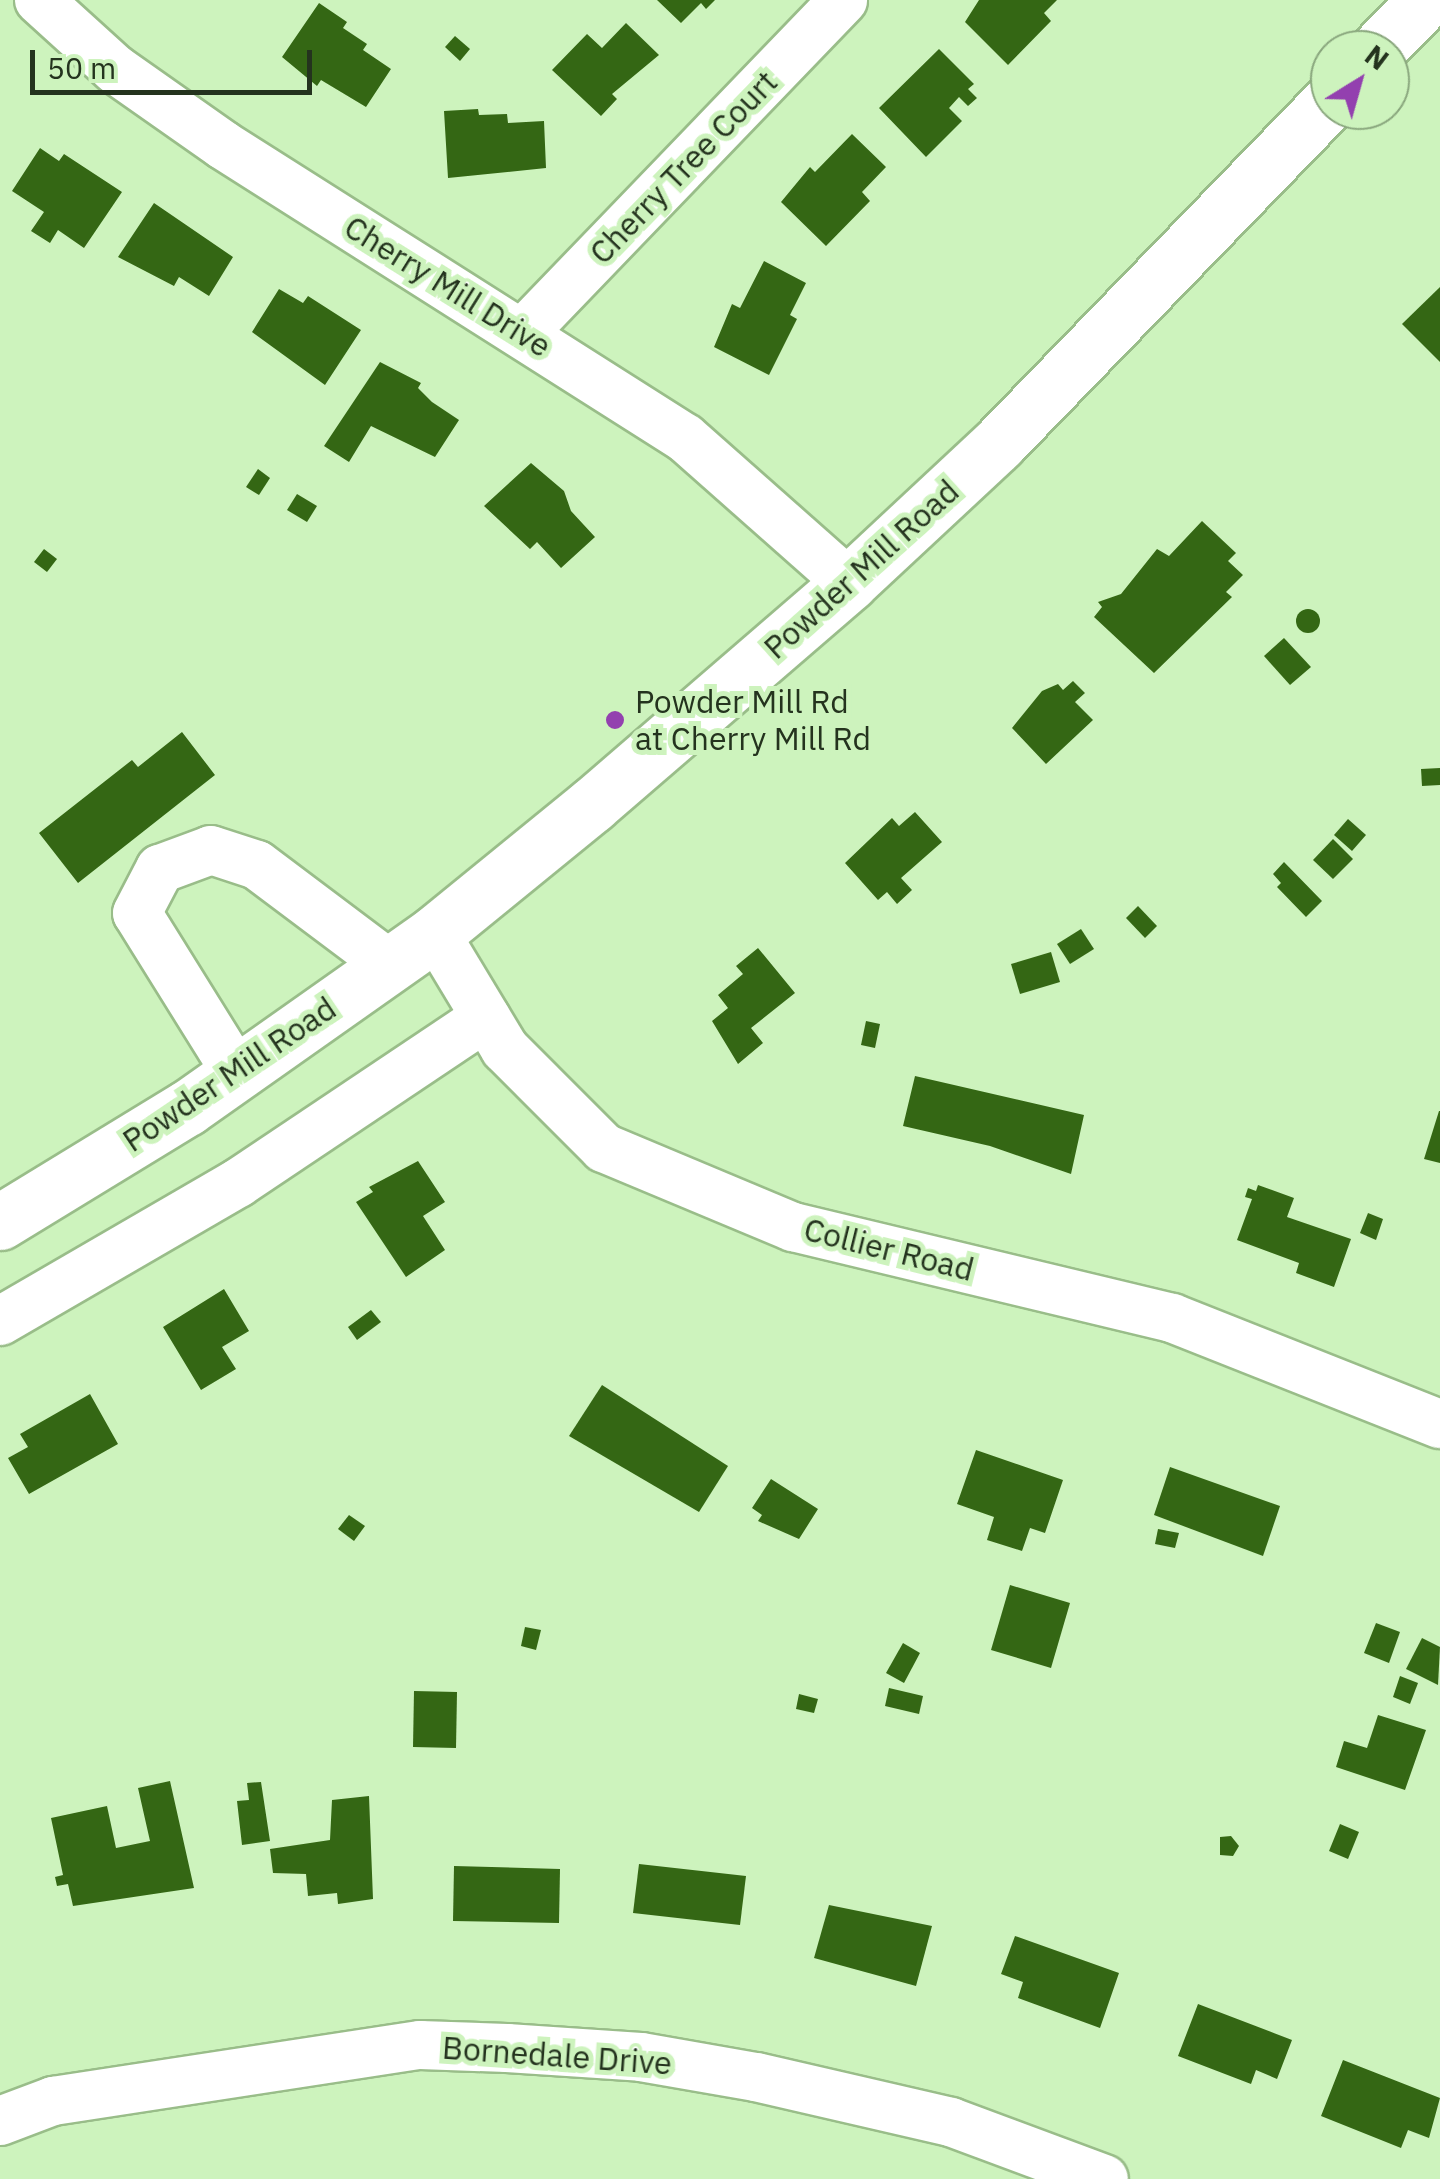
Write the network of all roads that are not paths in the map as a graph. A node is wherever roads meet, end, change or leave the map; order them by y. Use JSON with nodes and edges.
{"nodes":[{"id":1,"x":38,"y":0,"type":"edge"},
{"id":2,"x":843,"y":0,"type":"edge"},
{"id":3,"x":1426,"y":0,"type":"edge"},
{"id":4,"x":1397,"y":30,"type":"edge"},
{"id":5,"x":1310,"y":123,"type":"edge"},
{"id":6,"x":522,"y":334,"type":"junction"},
{"id":7,"x":849,"y":584,"type":"junction"},
{"id":8,"x":435,"y":932,"type":"junction"},
{"id":9,"x":389,"y":964,"type":"junction"},
{"id":10,"x":486,"y":1017,"type":"junction"},
{"id":11,"x":236,"y":1072,"type":"junction"},
{"id":12,"x":0,"y":1222,"type":"edge"},
{"id":13,"x":0,"y":1321,"type":"edge"},
{"id":14,"x":1440,"y":1424,"type":"edge"},
{"id":15,"x":0,"y":2121,"type":"edge"},
{"id":16,"x":1104,"y":2179,"type":"edge"}],
"edges":[{"from":1,"to":6,"type":"street","name":"Cherry Mill Drive"},
{"from":2,"to":6,"type":"street","name":"Cherry Tree Court"},
{"from":3,"to":4,"type":"main road"},
{"from":5,"to":7,"type":"main road","name":"Powder Mill Road"},
{"from":6,"to":7,"type":"street","name":"Cherry Mill Drive"},
{"from":7,"to":8,"type":"main road","name":"Powder Mill Road"},
{"from":8,"to":9,"type":"main road","name":"Powder Mill Road"},
{"from":8,"to":10,"type":"street","name":"Collier Road"},
{"from":9,"to":11,"type":"main road","name":"Powder Mill Road"},
{"from":9,"to":11,"type":"street"},
{"from":10,"to":13,"type":"street"},
{"from":10,"to":14,"type":"street","name":"Collier Road"},
{"from":11,"to":12,"type":"main road","name":"Powder Mill Road"},
{"from":15,"to":16,"type":"street","name":"Bornedale Drive"}]}
